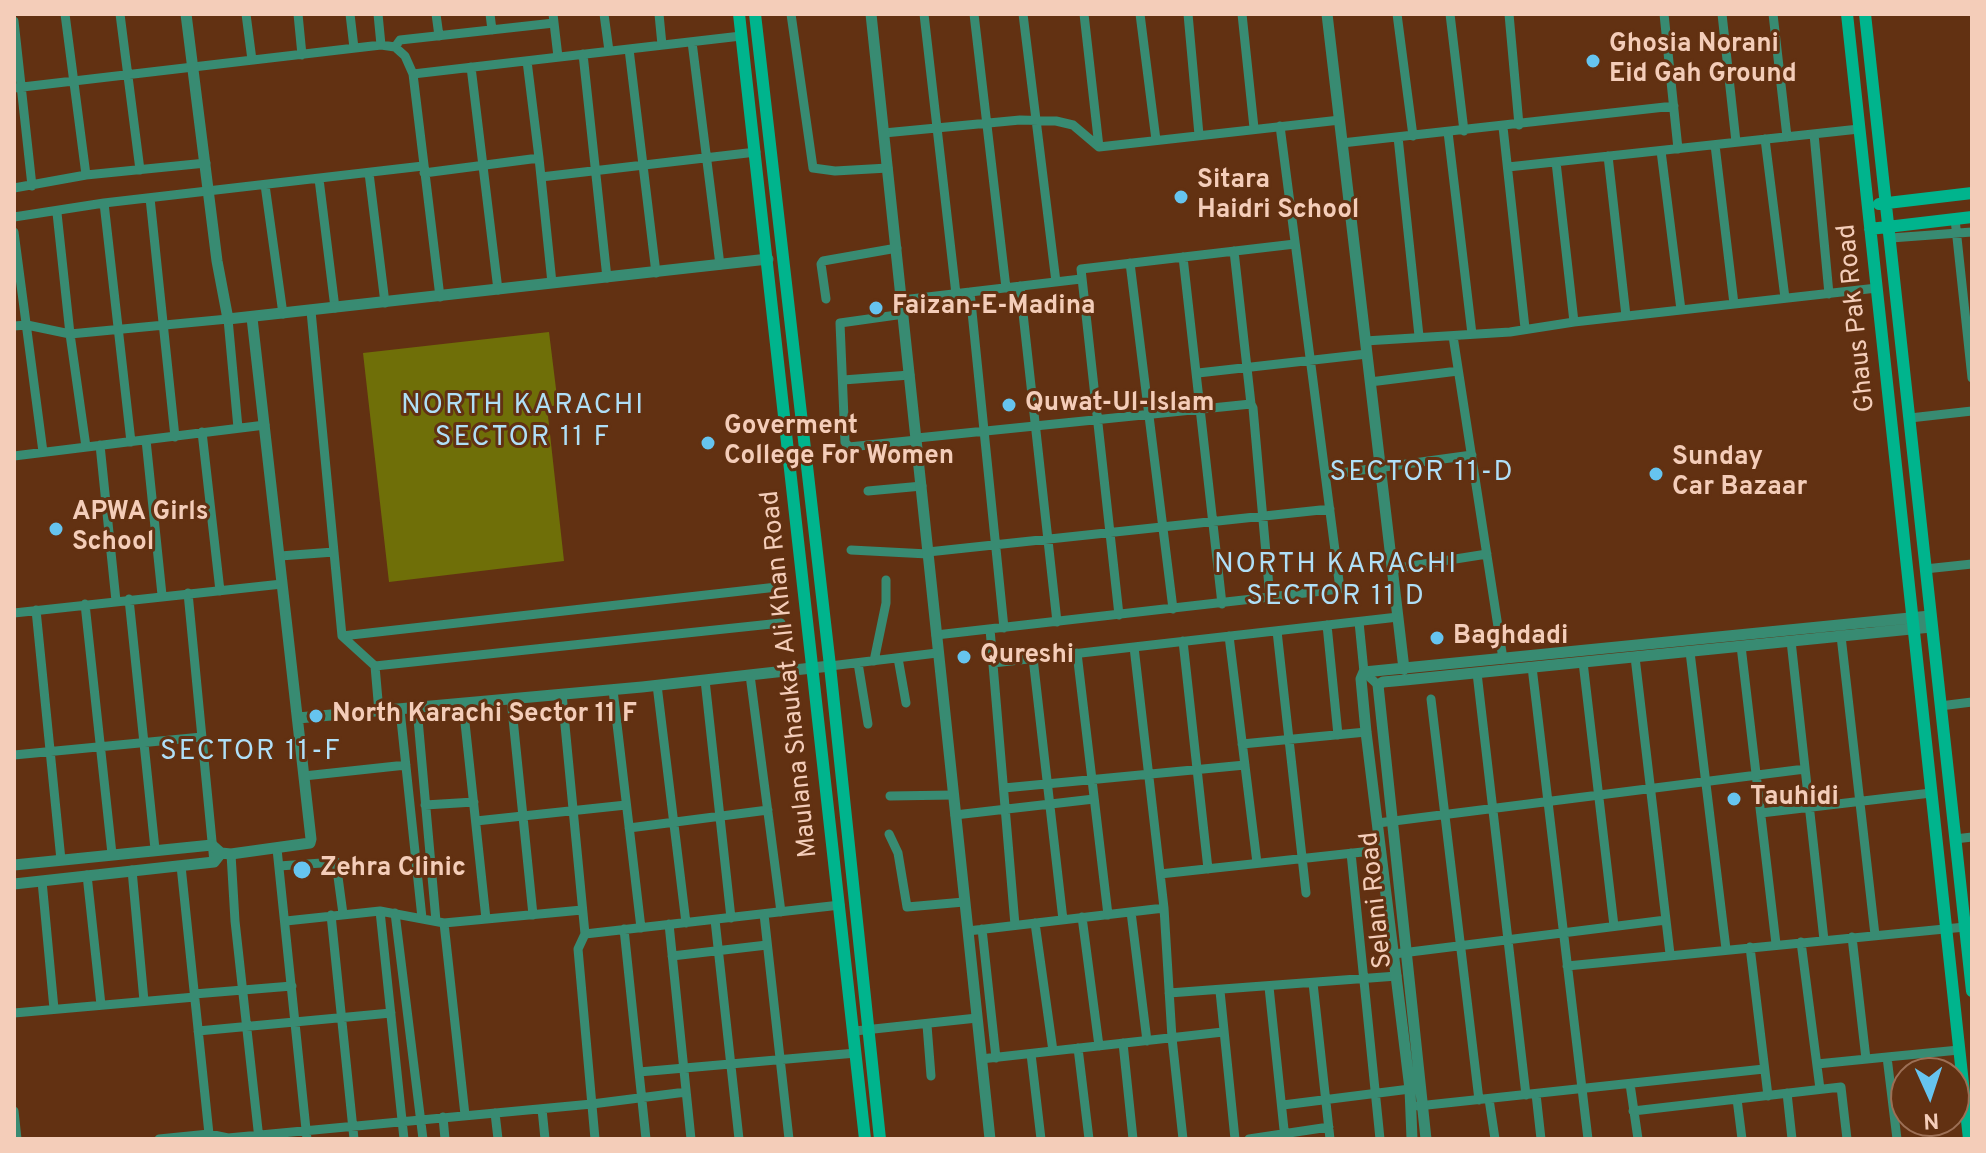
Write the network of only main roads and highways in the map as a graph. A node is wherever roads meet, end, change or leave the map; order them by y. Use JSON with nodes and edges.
{"nodes":[{"id":1,"x":739,"y":14,"type":"edge"},
{"id":2,"x":755,"y":14,"type":"edge"},
{"id":3,"x":1847,"y":14,"type":"edge"},
{"id":4,"x":1865,"y":14,"type":"edge"},
{"id":5,"x":1972,"y":193,"type":"edge"},
{"id":6,"x":1887,"y":204,"type":"junction"},
{"id":7,"x":1868,"y":206,"type":"junction"},
{"id":8,"x":1972,"y":217,"type":"edge"},
{"id":9,"x":1870,"y":229,"type":"junction"},
{"id":10,"x":1890,"y":232,"type":"junction"},
{"id":11,"x":1972,"y":988,"type":"edge"},
{"id":12,"x":861,"y":1031,"type":"junction"},
{"id":13,"x":865,"y":1139,"type":"edge"},
{"id":14,"x":880,"y":1139,"type":"edge"},
{"id":15,"x":1969,"y":1139,"type":"edge"}],
"edges":[{"from":1,"to":12,"type":"main road","name":"Maulana Shaukat Ali Khan Road"},
{"from":2,"to":12,"type":"main road","name":"Maulana Shaukat Ali Khan Road"},
{"from":3,"to":7,"type":"main road","name":"Ghaus Pak Road"},
{"from":4,"to":6,"type":"main road"},
{"from":5,"to":6,"type":"main road"},
{"from":6,"to":7,"type":"main road"},
{"from":6,"to":10,"type":"main road"},
{"from":7,"to":9,"type":"main road","name":"Ghaus Pak Road"},
{"from":8,"to":10,"type":"main road"},
{"from":9,"to":10,"type":"main road"},
{"from":9,"to":15,"type":"main road","name":"Ghaus Pak Road"},
{"from":10,"to":11,"type":"main road"},
{"from":12,"to":13,"type":"main road","name":"Maulana Shaukat Ali Khan Road"},
{"from":12,"to":14,"type":"main road","name":"Maulana Shaukat Ali Khan Road"}]}
